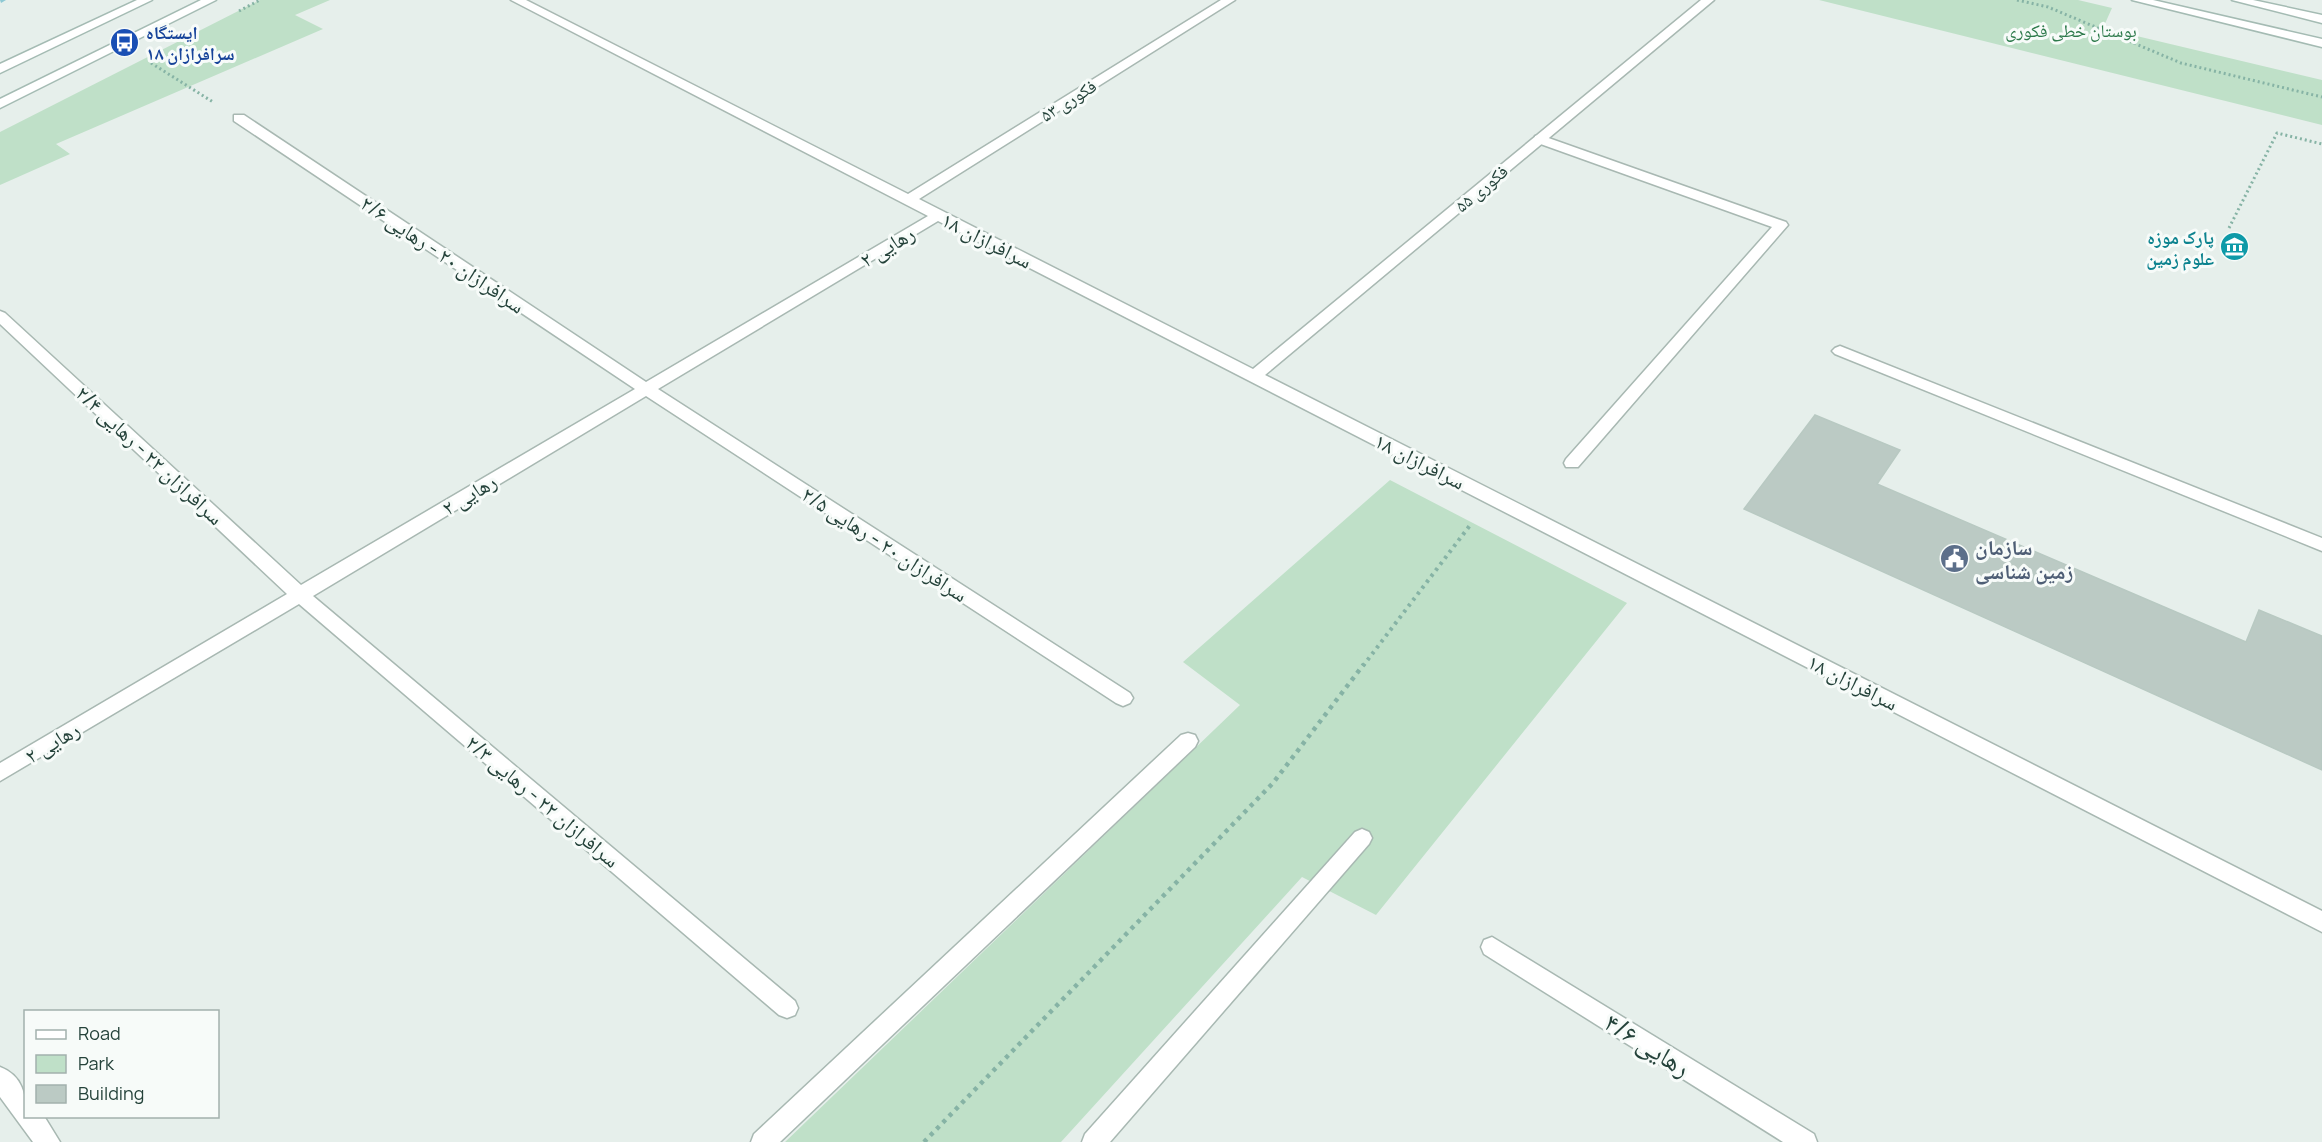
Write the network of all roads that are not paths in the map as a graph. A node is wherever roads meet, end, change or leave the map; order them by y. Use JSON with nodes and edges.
{"nodes":[{"id":1,"x":146,"y":0,"type":"edge"},
{"id":2,"x":210,"y":0,"type":"edge"},
{"id":3,"x":518,"y":0,"type":"edge"},
{"id":4,"x":1229,"y":0,"type":"edge"},
{"id":5,"x":1708,"y":0,"type":"edge"},
{"id":6,"x":2138,"y":0,"type":"edge"},
{"id":7,"x":2238,"y":0,"type":"edge"},
{"id":8,"x":2322,"y":19,"type":"edge"},
{"id":9,"x":2322,"y":43,"type":"edge"},
{"id":10,"x":0,"y":69,"type":"edge"},
{"id":11,"x":0,"y":104,"type":"edge"},
{"id":12,"x":239,"y":118,"type":"road end"},
{"id":13,"x":1540,"y":139,"type":"junction"},
{"id":14,"x":908,"y":200,"type":"junction"},
{"id":15,"x":939,"y":215,"type":"junction"},
{"id":16,"x":0,"y":316,"type":"edge"},
{"id":17,"x":1840,"y":351,"type":"dead end"},
{"id":18,"x":1254,"y":376,"type":"junction"},
{"id":19,"x":646,"y":389,"type":"junction"},
{"id":20,"x":1572,"y":463,"type":"dead end"},
{"id":21,"x":2322,"y":545,"type":"edge"},
{"id":22,"x":300,"y":595,"type":"junction"},
{"id":23,"x":1123,"y":698,"type":"dead end"},
{"id":24,"x":1188,"y":741,"type":"dead end"},
{"id":25,"x":0,"y":773,"type":"edge"},
{"id":26,"x":1362,"y":838,"type":"dead end"},
{"id":27,"x":2322,"y":922,"type":"edge"},
{"id":28,"x":1492,"y":947,"type":"dead end"},
{"id":29,"x":787,"y":1008,"type":"dead end"},
{"id":30,"x":0,"y":1078,"type":"edge"},
{"id":31,"x":24,"y":1109,"type":"edge"},
{"id":32,"x":30,"y":1118,"type":"edge"},
{"id":33,"x":48,"y":1142,"type":"edge"},
{"id":34,"x":763,"y":1142,"type":"edge"},
{"id":35,"x":1094,"y":1142,"type":"edge"},
{"id":36,"x":1805,"y":1142,"type":"edge"}],
"edges":[{"from":1,"to":10,"type":"street"},
{"from":2,"to":11,"type":"street"},
{"from":3,"to":14,"type":"street","name":"سرافرازان ۱۸"},
{"from":4,"to":14,"type":"street","name":"فکوری ۵۳"},
{"from":5,"to":13,"type":"street","name":"فکوری ۵۵"},
{"from":6,"to":9,"type":"street"},
{"from":7,"to":8,"type":"street"},
{"from":12,"to":19,"type":"street","name":"سرافرازان ۲۰ - رهایی ۲/۶"},
{"from":13,"to":18,"type":"street","name":"فکوری ۵۵"},
{"from":13,"to":20,"type":"street"},
{"from":14,"to":15,"type":"street","name":"سرافرازان ۱۸"},
{"from":15,"to":18,"type":"street","name":"سرافرازان ۱۸"},
{"from":15,"to":19,"type":"street","name":"رهایی ۲"},
{"from":16,"to":22,"type":"street","name":"سرافرازان ۲۲ - رهایی ۲/۴"},
{"from":17,"to":21,"type":"street"},
{"from":18,"to":27,"type":"street","name":"سرافرازان ۱۸"},
{"from":19,"to":22,"type":"street","name":"رهایی ۲"},
{"from":19,"to":23,"type":"street","name":"سرافرازان ۲۰ - رهایی ۲/۵"},
{"from":22,"to":25,"type":"street","name":"رهایی ۲"},
{"from":22,"to":29,"type":"street","name":"سرافرازان ۲۲ - رهایی ۲/۳"},
{"from":24,"to":34,"type":"street"},
{"from":26,"to":35,"type":"street"},
{"from":28,"to":36,"type":"street","name":"رهایی ۴/۶"},
{"from":30,"to":31,"type":"street"},
{"from":32,"to":33,"type":"street"}]}
